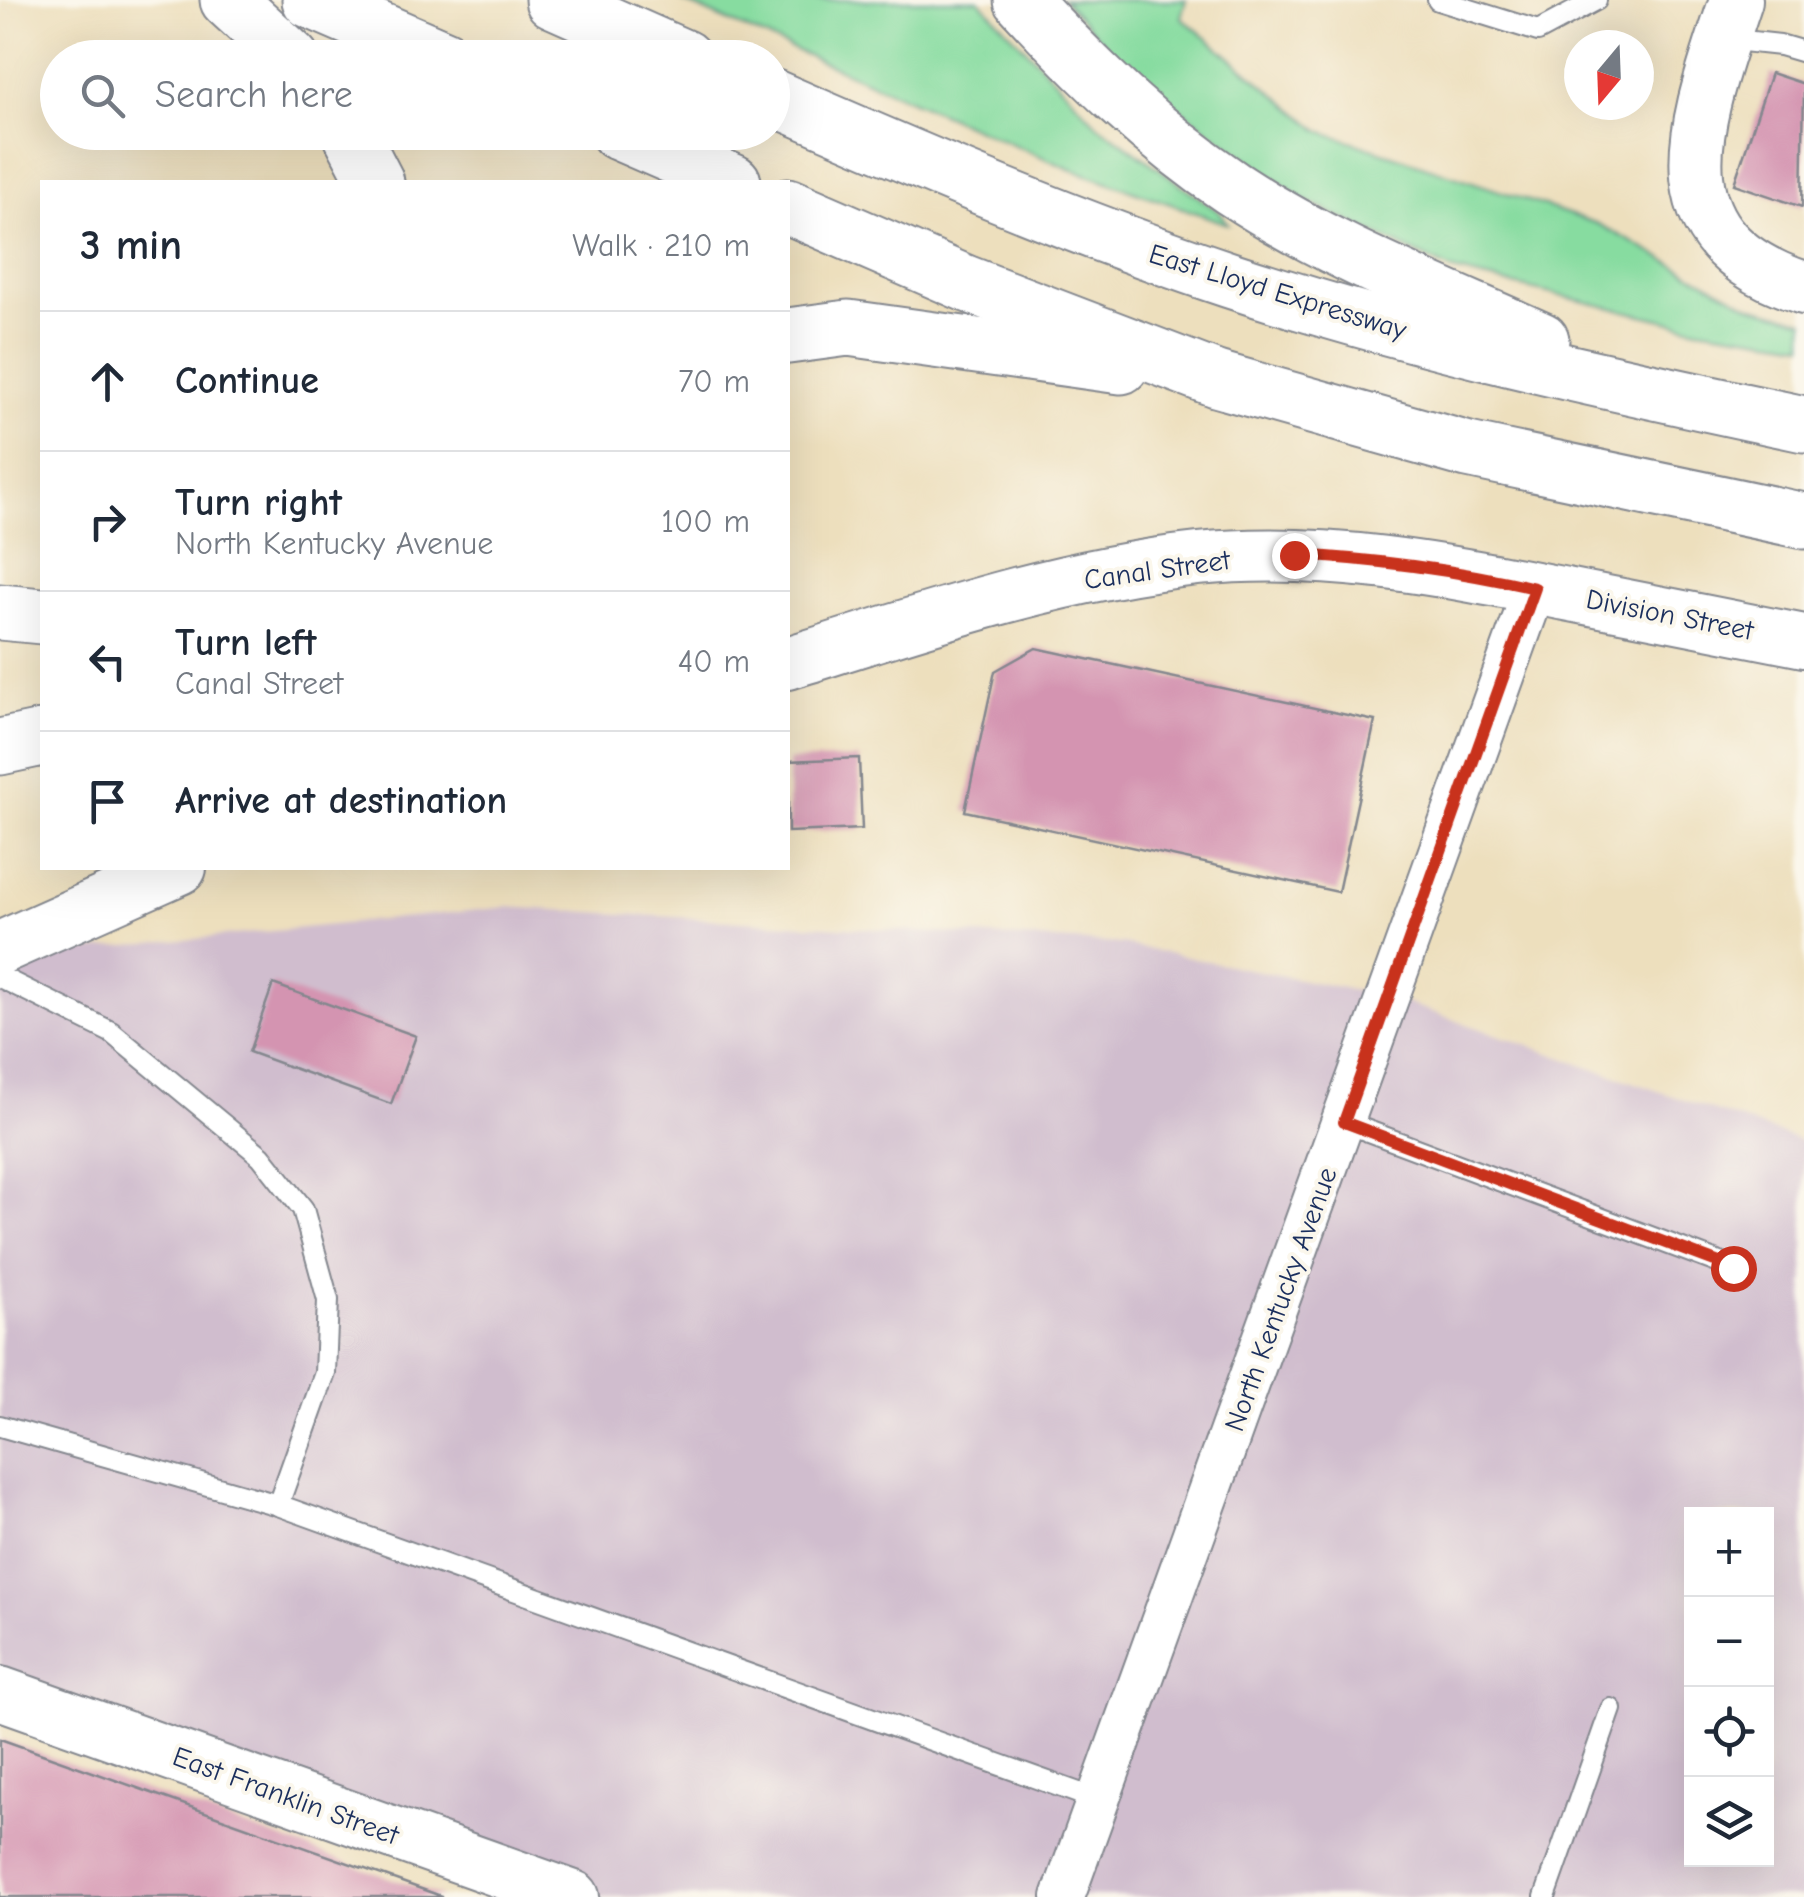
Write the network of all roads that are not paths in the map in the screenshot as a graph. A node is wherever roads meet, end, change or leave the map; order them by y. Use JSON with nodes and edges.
{"nodes":[{"id":1,"x":228,"y":0,"type":"edge"},
{"id":2,"x":310,"y":0,"type":"edge"},
{"id":3,"x":553,"y":0,"type":"edge"},
{"id":4,"x":1022,"y":0,"type":"edge"},
{"id":5,"x":1438,"y":0,"type":"edge"},
{"id":6,"x":1596,"y":0,"type":"edge"},
{"id":7,"x":1727,"y":12,"type":"edge"},
{"id":8,"x":271,"y":40,"type":"edge"},
{"id":9,"x":402,"y":40,"type":"edge"},
{"id":10,"x":643,"y":40,"type":"edge"},
{"id":11,"x":1804,"y":52,"type":"edge"},
{"id":12,"x":790,"y":104,"type":"edge"},
{"id":13,"x":359,"y":150,"type":"edge"},
{"id":14,"x":659,"y":150,"type":"edge"},
{"id":15,"x":375,"y":180,"type":"edge"},
{"id":16,"x":728,"y":180,"type":"edge"},
{"id":17,"x":790,"y":207,"type":"edge"},
{"id":18,"x":1804,"y":288,"type":"edge"},
{"id":19,"x":790,"y":336,"type":"edge"},
{"id":20,"x":1216,"y":379,"type":"junction"},
{"id":21,"x":1707,"y":404,"type":"junction"},
{"id":22,"x":1804,"y":424,"type":"edge"},
{"id":23,"x":1804,"y":521,"type":"edge"},
{"id":24,"x":1535,"y":588,"type":"junction"},
{"id":25,"x":0,"y":612,"type":"edge"},
{"id":26,"x":40,"y":616,"type":"edge"},
{"id":27,"x":1804,"y":642,"type":"edge"},
{"id":28,"x":790,"y":662,"type":"edge"},
{"id":29,"x":40,"y":738,"type":"edge"},
{"id":30,"x":0,"y":747,"type":"edge"},
{"id":31,"x":176,"y":870,"type":"edge"},
{"id":32,"x":0,"y":948,"type":"edge"},
{"id":33,"x":0,"y":976,"type":"edge"},
{"id":34,"x":1344,"y":1122,"type":"junction"},
{"id":35,"x":1733,"y":1268,"type":"dead end"},
{"id":36,"x":0,"y":1426,"type":"edge"},
{"id":37,"x":278,"y":1505,"type":"junction"},
{"id":38,"x":0,"y":1692,"type":"edge"},
{"id":39,"x":1610,"y":1709,"type":"dead end"},
{"id":40,"x":1098,"y":1800,"type":"junction"},
{"id":41,"x":573,"y":1897,"type":"edge"},
{"id":42,"x":1063,"y":1897,"type":"edge"},
{"id":43,"x":1546,"y":1897,"type":"edge"}],
"edges":[{"from":1,"to":8,"type":"highway"},
{"from":2,"to":9,"type":"highway"},
{"from":3,"to":10,"type":"highway"},
{"from":4,"to":21,"type":"highway"},
{"from":5,"to":6,"type":"lane"},
{"from":7,"to":11,"type":"lane"},
{"from":7,"to":18,"type":"street"},
{"from":12,"to":21,"type":"highway","name":"East Lloyd Expressway"},
{"from":13,"to":15,"type":"highway"},
{"from":14,"to":16,"type":"highway"},
{"from":17,"to":20,"type":"highway"},
{"from":19,"to":20,"type":"highway"},
{"from":20,"to":23,"type":"highway"},
{"from":21,"to":22,"type":"highway","name":"East Lloyd Expressway"},
{"from":24,"to":27,"type":"street","name":"Division Street"},
{"from":24,"to":28,"type":"street","name":"Canal Street"},
{"from":24,"to":34,"type":"street","name":"North Kentucky Avenue"},
{"from":25,"to":26,"type":"highway"},
{"from":29,"to":30,"type":"highway"},
{"from":31,"to":32,"type":"street"},
{"from":33,"to":37,"type":"lane"},
{"from":34,"to":35,"type":"lane"},
{"from":34,"to":40,"type":"street","name":"North Kentucky Avenue"},
{"from":36,"to":37,"type":"lane"},
{"from":37,"to":40,"type":"lane"},
{"from":38,"to":41,"type":"street","name":"East Franklin Street"},
{"from":39,"to":43,"type":"lane"},
{"from":40,"to":42,"type":"street","name":"North Kentucky Avenue"}]}
